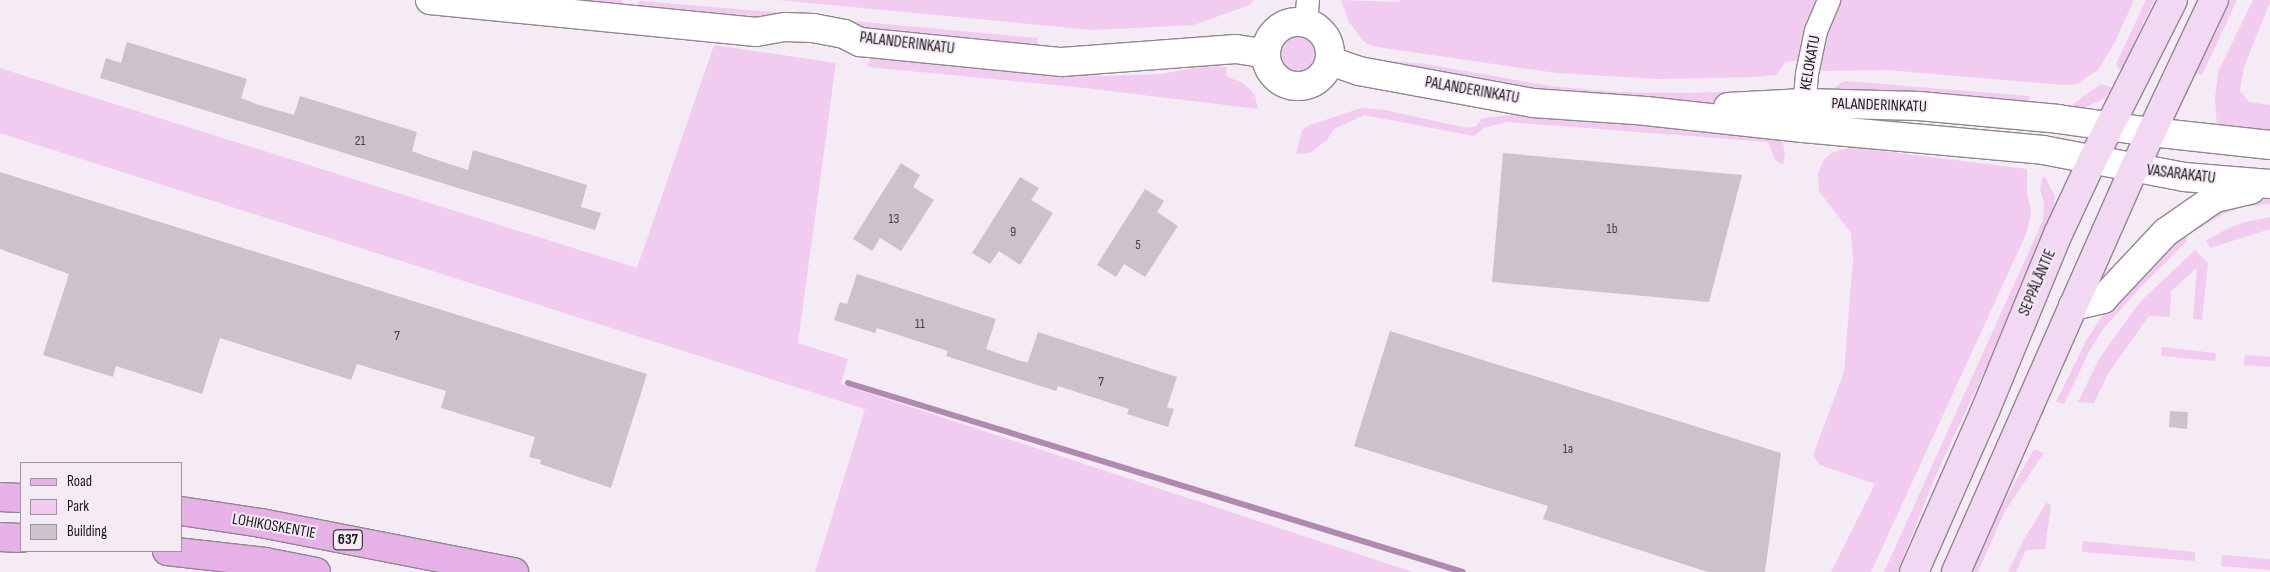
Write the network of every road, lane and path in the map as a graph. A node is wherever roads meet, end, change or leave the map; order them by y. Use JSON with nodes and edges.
{"nodes":[{"id":1,"x":430,"y":0,"type":"edge"},
{"id":2,"x":1829,"y":0,"type":"edge"},
{"id":3,"x":2173,"y":0,"type":"edge"},
{"id":4,"x":2214,"y":0,"type":"edge"},
{"id":5,"x":1307,"y":11,"type":"edge"},
{"id":6,"x":1266,"y":54,"type":"junction"},
{"id":7,"x":1330,"y":60,"type":"junction"},
{"id":8,"x":1804,"y":116,"type":"junction"},
{"id":9,"x":2110,"y":127,"type":"junction"},
{"id":10,"x":2151,"y":132,"type":"junction"},
{"id":11,"x":2270,"y":145,"type":"edge"},
{"id":12,"x":2092,"y":161,"type":"junction"},
{"id":13,"x":2134,"y":169,"type":"junction"},
{"id":14,"x":2270,"y":184,"type":"edge"},
{"id":15,"x":2073,"y":306,"type":"junction"},
{"id":16,"x":0,"y":497,"type":"edge"},
{"id":17,"x":20,"y":498,"type":"edge"},
{"id":18,"x":182,"y":511,"type":"edge"},
{"id":19,"x":0,"y":537,"type":"edge"},
{"id":20,"x":20,"y":538,"type":"edge"},
{"id":21,"x":176,"y":552,"type":"edge"},
{"id":22,"x":316,"y":572,"type":"edge"},
{"id":23,"x":514,"y":572,"type":"edge"},
{"id":24,"x":1914,"y":572,"type":"edge"},
{"id":25,"x":1956,"y":572,"type":"edge"}],
"edges":[{"from":1,"to":6,"type":"street","name":"PALANDERINKATU"},
{"from":2,"to":8,"type":"street","name":"KELOKATU"},
{"from":3,"to":9,"type":"main road","name":"SEPPÄLÄNTIE"},
{"from":4,"to":10,"type":"main road"},
{"from":5,"to":6,"type":"street"},
{"from":5,"to":7,"type":"street"},
{"from":6,"to":7,"type":"street"},
{"from":7,"to":8,"type":"street","name":"PALANDERINKATU"},
{"from":8,"to":9,"type":"street","name":"PALANDERINKATU"},
{"from":8,"to":12,"type":"street","name":"PALANDERINKATU"},
{"from":9,"to":10,"type":"street"},
{"from":9,"to":12,"type":"main road","name":"SEPPÄLÄNTIE"},
{"from":10,"to":11,"type":"street"},
{"from":10,"to":13,"type":"main road"},
{"from":12,"to":13,"type":"street","name":"VASARAKATU"},
{"from":12,"to":24,"type":"main road","name":"SEPPÄLÄNTIE"},
{"from":13,"to":14,"type":"street","name":"VASARAKATU"},
{"from":13,"to":15,"type":"main road"},
{"from":14,"to":15,"type":"street"},
{"from":15,"to":25,"type":"main road"},
{"from":16,"to":17,"type":"main road"},
{"from":18,"to":23,"type":"main road","name":"LOHIKOSKENTIE","number":"637"},
{"from":19,"to":20,"type":"main road"},
{"from":21,"to":22,"type":"main road"}]}
